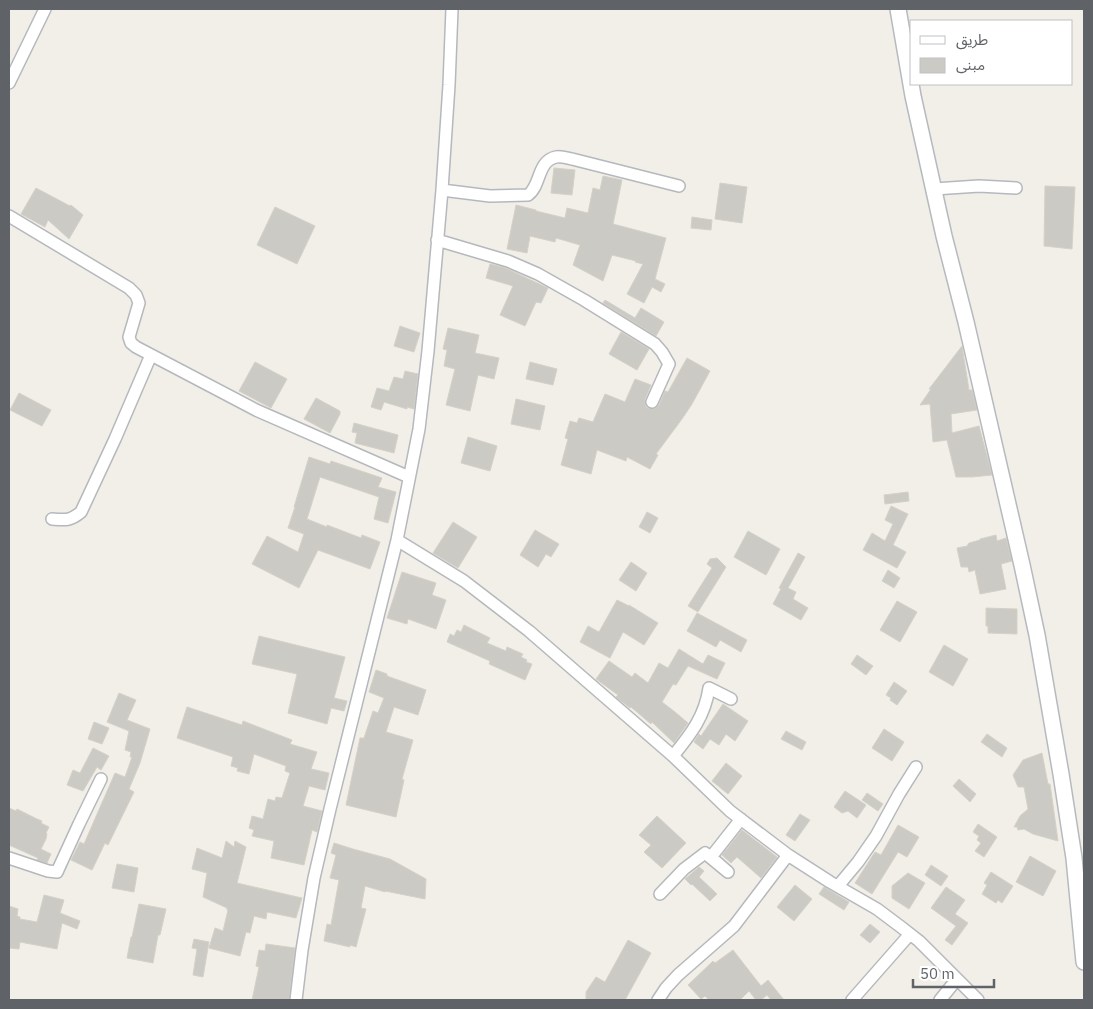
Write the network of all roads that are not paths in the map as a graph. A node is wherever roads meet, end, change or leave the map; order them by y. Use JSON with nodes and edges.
{"nodes":[{"id":1,"x":45,"y":9,"type":"edge"},
{"id":2,"x":452,"y":9,"type":"edge"},
{"id":3,"x":898,"y":9,"type":"edge"},
{"id":4,"x":910,"y":79,"type":"edge"},
{"id":5,"x":9,"y":84,"type":"edge"},
{"id":6,"x":911,"y":85,"type":"edge"},
{"id":7,"x":679,"y":186,"type":"dead end"},
{"id":8,"x":1016,"y":188,"type":"dead end"},
{"id":9,"x":934,"y":189,"type":"junction"},
{"id":10,"x":442,"y":190,"type":"junction"},
{"id":11,"x":9,"y":216,"type":"edge"},
{"id":12,"x":437,"y":240,"type":"junction"},
{"id":13,"x":151,"y":355,"type":"junction"},
{"id":14,"x":652,"y":402,"type":"dead end"},
{"id":15,"x":410,"y":477,"type":"junction"},
{"id":16,"x":52,"y":519,"type":"dead end"},
{"id":17,"x":396,"y":540,"type":"junction"},
{"id":18,"x":731,"y":699,"type":"dead end"},
{"id":19,"x":673,"y":756,"type":"junction"},
{"id":20,"x":916,"y":767,"type":"dead end"},
{"id":21,"x":102,"y":779,"type":"dead end"},
{"id":22,"x":741,"y":819,"type":"junction"},
{"id":23,"x":788,"y":855,"type":"junction"},
{"id":24,"x":9,"y":858,"type":"edge"},
{"id":25,"x":838,"y":886,"type":"junction"},
{"id":26,"x":660,"y":894,"type":"dead end"},
{"id":27,"x":1082,"y":903,"type":"edge"},
{"id":28,"x":910,"y":934,"type":"junction"},
{"id":29,"x":1084,"y":962,"type":"edge"},
{"id":30,"x":957,"y":979,"type":"junction"},
{"id":31,"x":296,"y":1000,"type":"edge"},
{"id":32,"x":658,"y":1000,"type":"edge"},
{"id":33,"x":852,"y":1000,"type":"edge"},
{"id":34,"x":940,"y":1000,"type":"edge"},
{"id":35,"x":978,"y":1000,"type":"edge"}],
"edges":[{"from":1,"to":5,"type":"street"},
{"from":2,"to":10,"type":"street"},
{"from":3,"to":4,"type":"main road"},
{"from":6,"to":9,"type":"main road"},
{"from":7,"to":10,"type":"street"},
{"from":8,"to":9,"type":"street"},
{"from":9,"to":27,"type":"main road"},
{"from":10,"to":12,"type":"street"},
{"from":11,"to":13,"type":"street"},
{"from":12,"to":14,"type":"street"},
{"from":12,"to":15,"type":"street"},
{"from":13,"to":15,"type":"street"},
{"from":13,"to":16,"type":"street"},
{"from":15,"to":17,"type":"street"},
{"from":17,"to":19,"type":"street"},
{"from":17,"to":31,"type":"street"},
{"from":18,"to":19,"type":"street"},
{"from":19,"to":22,"type":"street"},
{"from":20,"to":25,"type":"street"},
{"from":21,"to":24,"type":"street"},
{"from":22,"to":23,"type":"street"},
{"from":22,"to":26,"type":"street"},
{"from":23,"to":25,"type":"street"},
{"from":23,"to":32,"type":"street"},
{"from":25,"to":28,"type":"street"},
{"from":27,"to":29,"type":"main road"},
{"from":28,"to":30,"type":"street"},
{"from":28,"to":33,"type":"street"},
{"from":30,"to":34,"type":"street"},
{"from":30,"to":35,"type":"street"}]}
